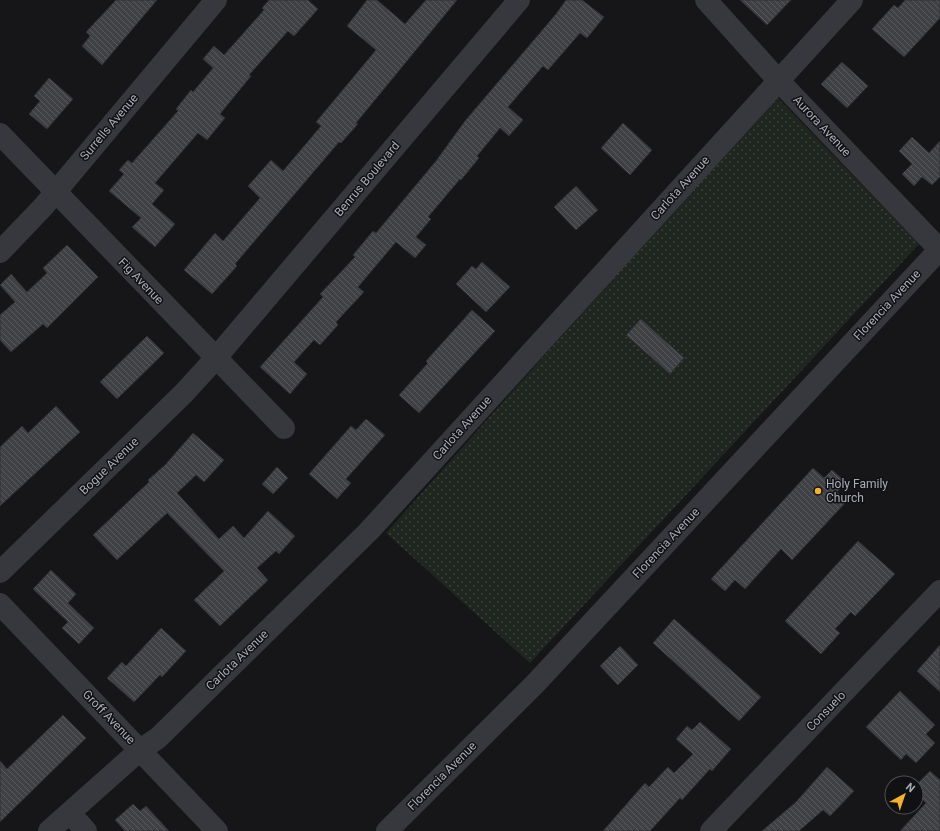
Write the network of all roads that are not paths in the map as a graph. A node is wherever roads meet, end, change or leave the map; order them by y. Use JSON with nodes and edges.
{"nodes":[{"id":1,"x":216,"y":0,"type":"edge"},
{"id":2,"x":519,"y":0,"type":"edge"},
{"id":3,"x":706,"y":0,"type":"edge"},
{"id":4,"x":852,"y":0,"type":"edge"},
{"id":5,"x":778,"y":80,"type":"junction"},
{"id":6,"x":0,"y":134,"type":"edge"},
{"id":7,"x":55,"y":191,"type":"junction"},
{"id":8,"x":940,"y":250,"type":"edge"},
{"id":9,"x":0,"y":252,"type":"edge"},
{"id":10,"x":215,"y":359,"type":"junction"},
{"id":11,"x":284,"y":428,"type":"dead end"},
{"id":12,"x":0,"y":572,"type":"edge"},
{"id":13,"x":940,"y":591,"type":"edge"},
{"id":14,"x":0,"y":604,"type":"edge"},
{"id":15,"x":140,"y":750,"type":"junction"},
{"id":16,"x":70,"y":813,"type":"junction"},
{"id":17,"x":49,"y":831,"type":"edge"},
{"id":18,"x":86,"y":831,"type":"edge"},
{"id":19,"x":218,"y":831,"type":"edge"},
{"id":20,"x":387,"y":831,"type":"edge"},
{"id":21,"x":711,"y":831,"type":"edge"}],
"edges":[{"from":1,"to":7,"type":"street","name":"Surrells Avenue"},
{"from":2,"to":10,"type":"street","name":"Benrus Boulevard"},
{"from":3,"to":5,"type":"street","name":"Aurora Avenue"},
{"from":4,"to":5,"type":"street","name":"Carlota Avenue"},
{"from":5,"to":8,"type":"street","name":"Aurora Avenue"},
{"from":5,"to":15,"type":"street","name":"Carlota Avenue"},
{"from":6,"to":7,"type":"street","name":"Fig Avenue"},
{"from":7,"to":9,"type":"street","name":"Surrells Avenue"},
{"from":7,"to":10,"type":"street","name":"Fig Avenue"},
{"from":8,"to":20,"type":"street","name":"Florencia Avenue"},
{"from":10,"to":11,"type":"street","name":"Fig Avenue"},
{"from":10,"to":12,"type":"street","name":"Bogue Avenue"},
{"from":13,"to":21,"type":"street","name":"Consuelo"},
{"from":14,"to":15,"type":"street","name":"Groff Avenue"},
{"from":15,"to":16,"type":"street","name":"Carlota Avenue"},
{"from":15,"to":19,"type":"street","name":"Groff Avenue"},
{"from":16,"to":17,"type":"street","name":"Carlota Avenue"},
{"from":16,"to":18,"type":"street"}]}
